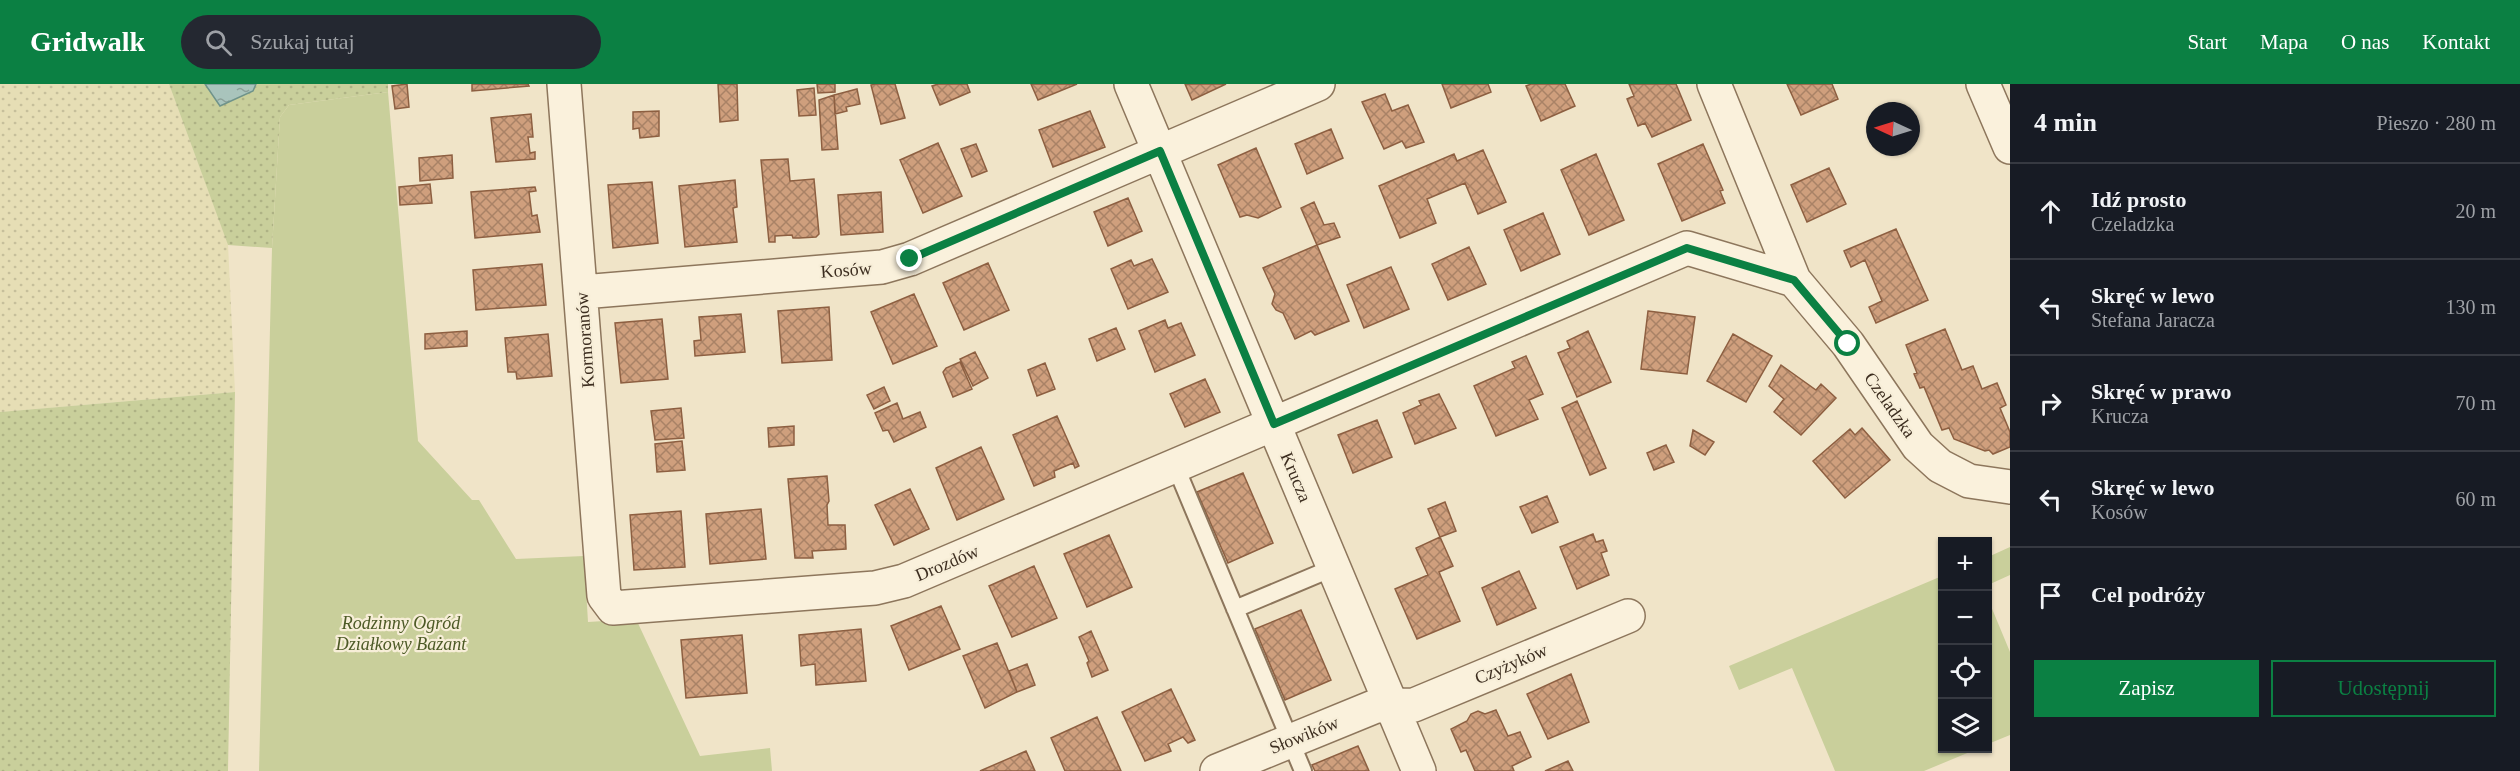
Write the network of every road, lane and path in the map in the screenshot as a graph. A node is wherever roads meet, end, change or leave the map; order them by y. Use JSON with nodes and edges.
{"nodes":[{"id":1,"x":564,"y":84,"type":"edge"},
{"id":2,"x":1131,"y":84,"type":"edge"},
{"id":3,"x":1318,"y":84,"type":"edge"},
{"id":4,"x":1714,"y":84,"type":"edge"},
{"id":5,"x":1983,"y":84,"type":"edge"},
{"id":6,"x":2010,"y":147,"type":"edge"},
{"id":7,"x":1160,"y":151,"type":"junction"},
{"id":8,"x":1794,"y":280,"type":"junction"},
{"id":9,"x":582,"y":292,"type":"junction"},
{"id":10,"x":1274,"y":424,"type":"junction"},
{"id":11,"x":1175,"y":465,"type":"junction"},
{"id":12,"x":2010,"y":487,"type":"edge"},
{"id":13,"x":1335,"y":567,"type":"junction"},
{"id":14,"x":604,"y":596,"type":"joint"},
{"id":15,"x":1235,"y":609,"type":"junction"},
{"id":16,"x":1628,"y":616,"type":"dead end"},
{"id":17,"x":1393,"y":705,"type":"junction"},
{"id":18,"x":1291,"y":740,"type":"junction"},
{"id":19,"x":1217,"y":771,"type":"edge"},
{"id":20,"x":1303,"y":771,"type":"edge"},
{"id":21,"x":1419,"y":771,"type":"edge"}],
"edges":[{"from":1,"to":9,"type":"street","name":"Kormoranów"},
{"from":2,"to":7,"type":"street","name":"Krucza"},
{"from":3,"to":7,"type":"street","name":"Kosów"},
{"from":4,"to":8,"type":"street","name":"Czeladzka"},
{"from":5,"to":6,"type":"street"},
{"from":7,"to":9,"type":"street","name":"Kosów"},
{"from":7,"to":10,"type":"street","name":"Krucza"},
{"from":8,"to":10,"type":"street","name":"Drozdów"},
{"from":8,"to":12,"type":"street","name":"Czeladzka"},
{"from":9,"to":14,"type":"street","name":"Kormoranów"},
{"from":10,"to":11,"type":"street","name":"Drozdów"},
{"from":10,"to":13,"type":"street","name":"Krucza"},
{"from":11,"to":14,"type":"street","name":"Drozdów"},
{"from":11,"to":15,"type":"lane"},
{"from":13,"to":15,"type":"lane"},
{"from":13,"to":17,"type":"street","name":"Krucza"},
{"from":15,"to":18,"type":"lane"},
{"from":16,"to":17,"type":"street","name":"Czyżyków"},
{"from":17,"to":18,"type":"street","name":"Słowików"},
{"from":17,"to":21,"type":"street","name":"Krucza"},
{"from":18,"to":19,"type":"street","name":"Słowików"},
{"from":18,"to":20,"type":"lane"}]}
